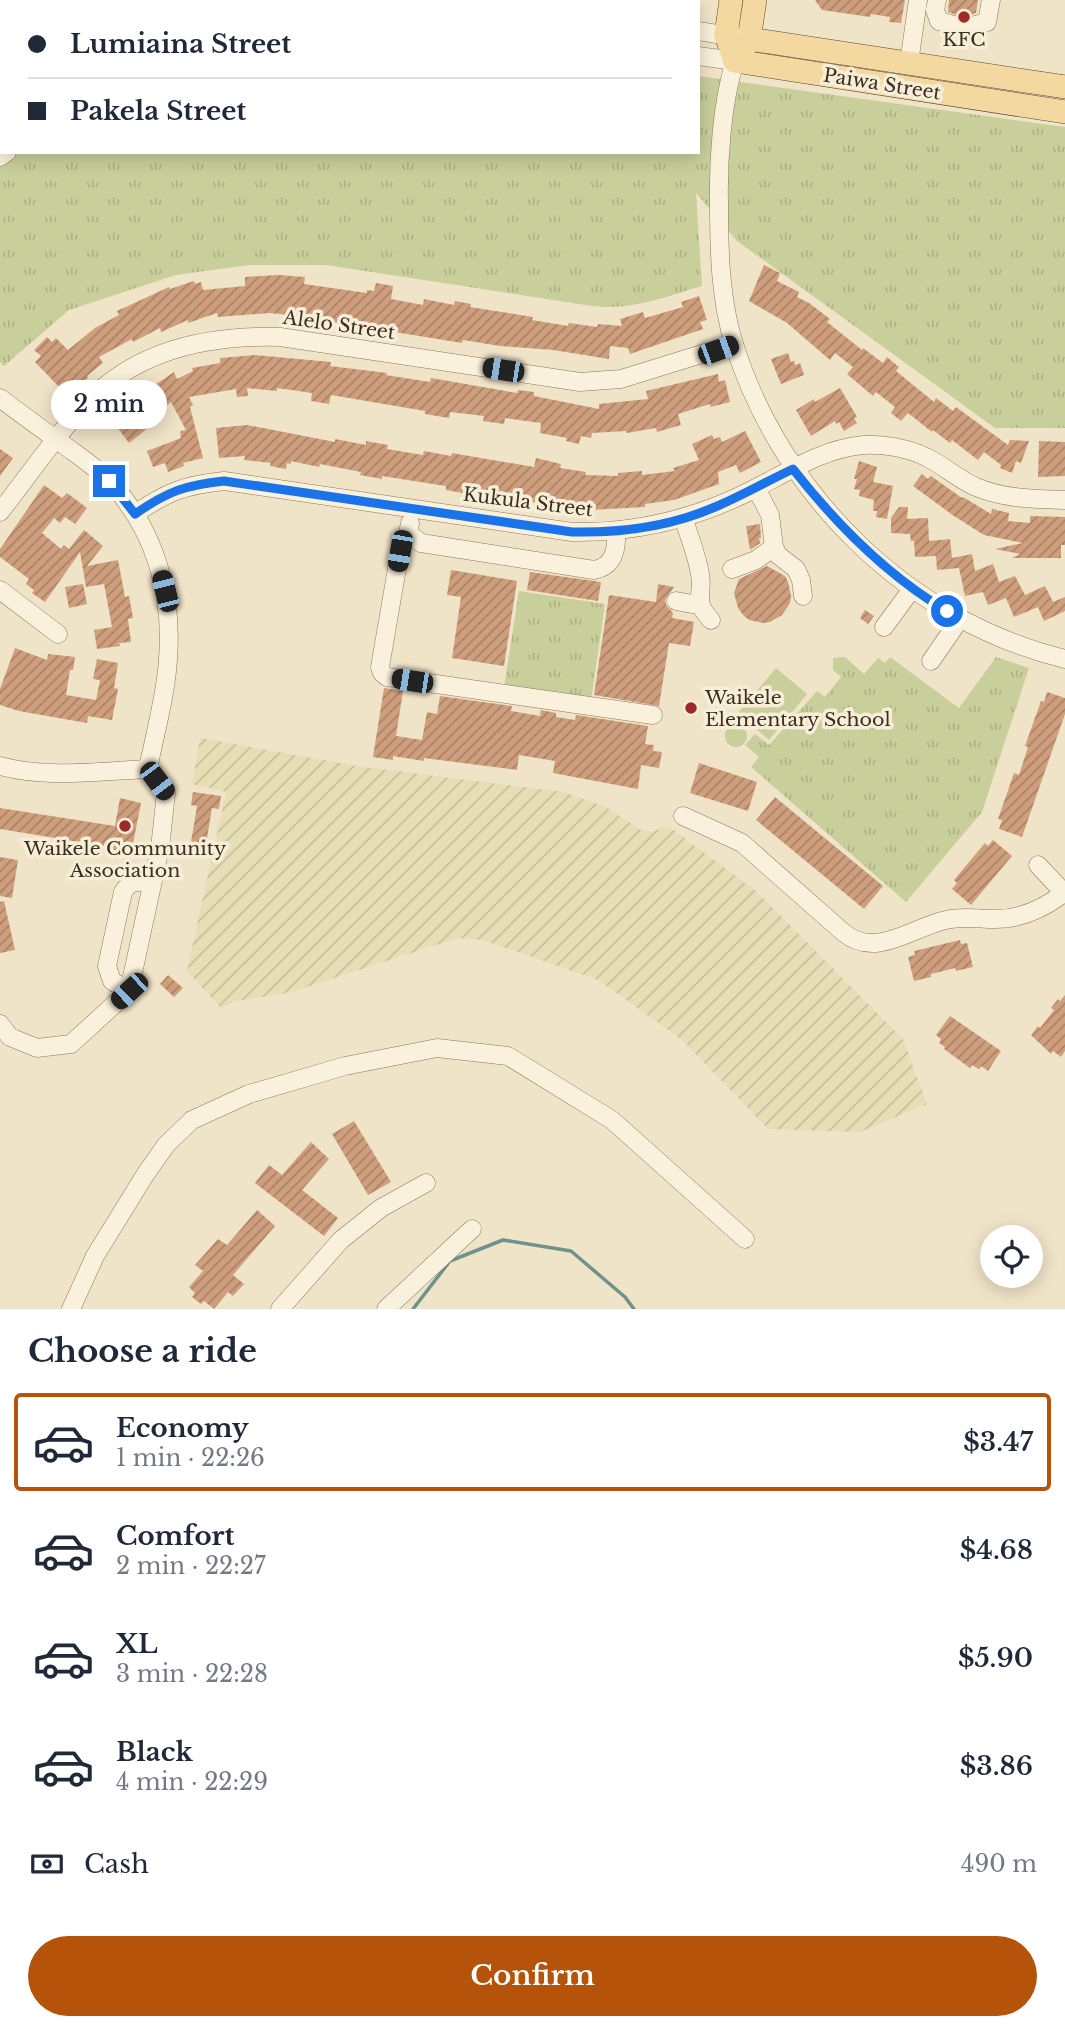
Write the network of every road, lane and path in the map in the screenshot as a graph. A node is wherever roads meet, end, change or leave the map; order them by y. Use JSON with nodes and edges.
{"nodes":[{"id":1,"x":731,"y":0,"type":"edge"},
{"id":2,"x":755,"y":0,"type":"edge"},
{"id":3,"x":918,"y":0,"type":"edge"},
{"id":4,"x":937,"y":0,"type":"edge"},
{"id":5,"x":991,"y":0,"type":"edge"},
{"id":6,"x":700,"y":31,"type":"edge"},
{"id":7,"x":726,"y":35,"type":"junction"},
{"id":8,"x":749,"y":39,"type":"junction"},
{"id":9,"x":700,"y":56,"type":"edge"},
{"id":10,"x":735,"y":61,"type":"junction"},
{"id":11,"x":909,"y":64,"type":"junction"},
{"id":12,"x":1065,"y":87,"type":"edge"},
{"id":13,"x":1065,"y":112,"type":"edge"},
{"id":14,"x":734,"y":344,"type":"junction"},
{"id":15,"x":0,"y":398,"type":"edge"},
{"id":16,"x":57,"y":440,"type":"junction"},
{"id":17,"x":793,"y":469,"type":"junction"},
{"id":18,"x":756,"y":488,"type":"junction"},
{"id":19,"x":1065,"y":500,"type":"edge"},
{"id":20,"x":412,"y":509,"type":"junction"},
{"id":21,"x":0,"y":512,"type":"edge"},
{"id":22,"x":135,"y":514,"type":"junction"},
{"id":23,"x":684,"y":519,"type":"junction"},
{"id":24,"x":616,"y":532,"type":"junction"},
{"id":25,"x":408,"y":534,"type":"junction"},
{"id":26,"x":774,"y":547,"type":"junction"},
{"id":27,"x":732,"y":569,"type":"dead end"},
{"id":28,"x":912,"y":589,"type":"junction"},
{"id":29,"x":0,"y":590,"type":"edge"},
{"id":30,"x":803,"y":596,"type":"dead end"},
{"id":31,"x":676,"y":601,"type":"dead end"},
{"id":32,"x":699,"y":602,"type":"junction"},
{"id":33,"x":960,"y":619,"type":"junction"},
{"id":34,"x":710,"y":620,"type":"dead end"},
{"id":35,"x":884,"y":627,"type":"dead end"},
{"id":36,"x":58,"y":634,"type":"dead end"},
{"id":37,"x":1065,"y":659,"type":"edge"},
{"id":38,"x":931,"y":661,"type":"dead end"},
{"id":39,"x":653,"y":715,"type":"dead end"},
{"id":40,"x":0,"y":766,"type":"edge"},
{"id":41,"x":148,"y":769,"type":"junction"},
{"id":42,"x":683,"y":816,"type":"dead end"},
{"id":43,"x":1038,"y":865,"type":"dead end"},
{"id":44,"x":152,"y":884,"type":"junction"},
{"id":45,"x":1065,"y":893,"type":"edge"},
{"id":46,"x":129,"y":991,"type":"junction"},
{"id":47,"x":0,"y":1024,"type":"edge"},
{"id":48,"x":426,"y":1183,"type":"dead end"},
{"id":49,"x":472,"y":1229,"type":"dead end"},
{"id":50,"x":744,"y":1239,"type":"dead end"},
{"id":51,"x":71,"y":1309,"type":"edge"},
{"id":52,"x":280,"y":1309,"type":"edge"},
{"id":53,"x":386,"y":1309,"type":"edge"}],
"edges":[{"from":1,"to":7,"type":"main road"},
{"from":2,"to":8,"type":"main road"},
{"from":3,"to":11,"type":"street"},
{"from":4,"to":5,"type":"street"},
{"from":6,"to":7,"type":"street","name":"Paiwa Street"},
{"from":7,"to":8,"type":"street","name":"Paiwa Street"},
{"from":7,"to":10,"type":"main road"},
{"from":8,"to":10,"type":"main road"},
{"from":8,"to":11,"type":"main road","name":"Paiwa Street"},
{"from":9,"to":10,"type":"street","name":"Paiwa Street"},
{"from":10,"to":13,"type":"main road","name":"Paiwa Street"},
{"from":10,"to":14,"type":"street"},
{"from":11,"to":12,"type":"main road","name":"Paiwa Street"},
{"from":14,"to":16,"type":"street","name":"Alelo Street"},
{"from":14,"to":17,"type":"street"},
{"from":15,"to":16,"type":"street"},
{"from":16,"to":21,"type":"street","name":"Alelo Street"},
{"from":16,"to":22,"type":"street"},
{"from":17,"to":18,"type":"street","name":"Kukula Street"},
{"from":17,"to":19,"type":"street","name":"Kukula Street"},
{"from":17,"to":28,"type":"street"},
{"from":18,"to":23,"type":"street","name":"Kukula Street"},
{"from":18,"to":26,"type":"street"},
{"from":20,"to":22,"type":"street","name":"Kukula Street"},
{"from":20,"to":24,"type":"street","name":"Kukula Street"},
{"from":20,"to":25,"type":"street"},
{"from":22,"to":41,"type":"street"},
{"from":23,"to":24,"type":"street","name":"Kukula Street"},
{"from":23,"to":32,"type":"street"},
{"from":24,"to":25,"type":"street"},
{"from":25,"to":39,"type":"street"},
{"from":26,"to":27,"type":"street"},
{"from":26,"to":30,"type":"street"},
{"from":28,"to":33,"type":"street"},
{"from":28,"to":35,"type":"street"},
{"from":29,"to":36,"type":"street"},
{"from":31,"to":32,"type":"street"},
{"from":32,"to":34,"type":"street"},
{"from":33,"to":37,"type":"street"},
{"from":33,"to":38,"type":"street"},
{"from":40,"to":41,"type":"street"},
{"from":41,"to":44,"type":"street"},
{"from":42,"to":45,"type":"street"},
{"from":43,"to":45,"type":"street"},
{"from":44,"to":46,"type":"street"},
{"from":44,"to":46,"type":"street"},
{"from":46,"to":47,"type":"street"},
{"from":48,"to":52,"type":"street"},
{"from":49,"to":53,"type":"street"},
{"from":50,"to":51,"type":"street"}]}
